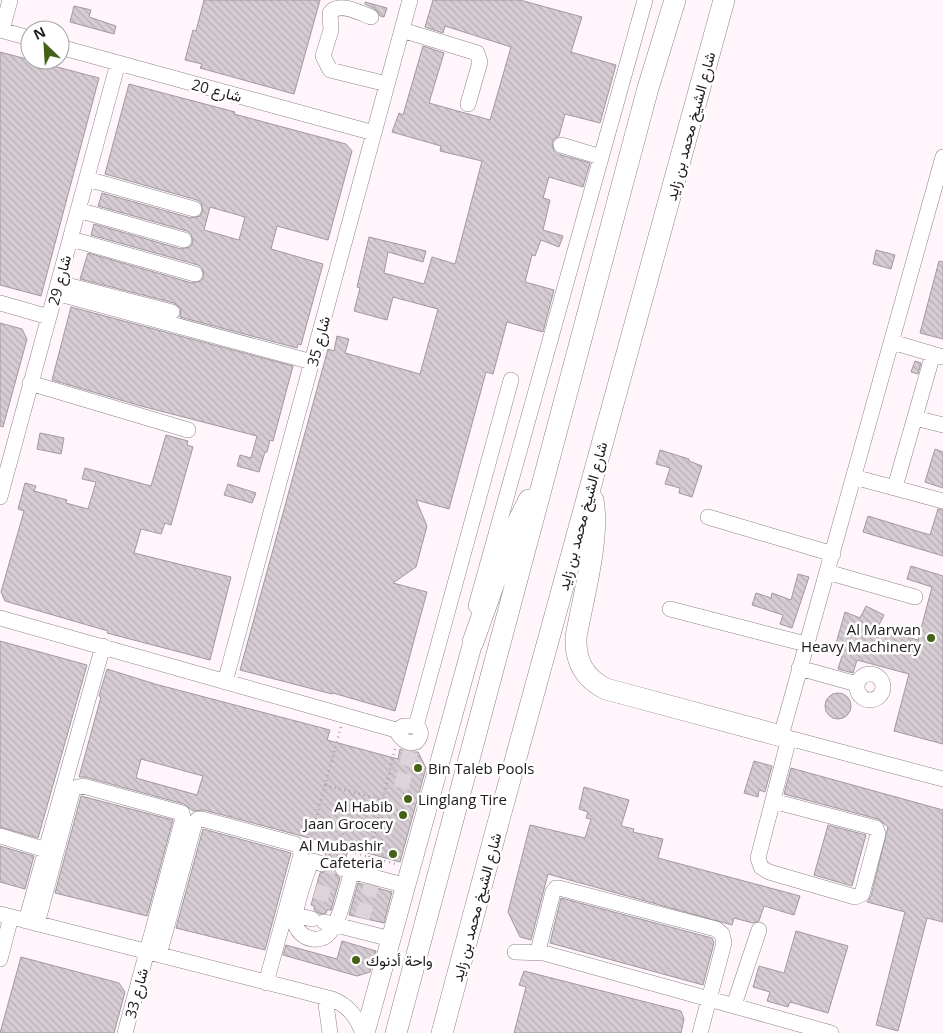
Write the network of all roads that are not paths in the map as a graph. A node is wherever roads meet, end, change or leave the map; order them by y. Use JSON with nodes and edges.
{"nodes":[{"id":1,"x":10,"y":0,"type":"edge"},
{"id":2,"x":410,"y":0,"type":"edge"},
{"id":3,"x":644,"y":0,"type":"edge"},
{"id":4,"x":675,"y":0,"type":"edge"},
{"id":5,"x":724,"y":0,"type":"edge"},
{"id":6,"x":372,"y":17,"type":"dead end"},
{"id":7,"x":1,"y":30,"type":"edge"},
{"id":8,"x":402,"y":30,"type":"junction"},
{"id":9,"x":20,"y":35,"type":"edge"},
{"id":10,"x":70,"y":50,"type":"edge"},
{"id":11,"x":118,"y":63,"type":"junction"},
{"id":12,"x":387,"y":84,"type":"junction"},
{"id":13,"x":468,"y":104,"type":"dead end"},
{"id":14,"x":374,"y":133,"type":"junction"},
{"id":15,"x":561,"y":146,"type":"dead end"},
{"id":16,"x":601,"y":157,"type":"junction"},
{"id":17,"x":943,"y":157,"type":"edge"},
{"id":18,"x":87,"y":179,"type":"junction"},
{"id":19,"x":194,"y":209,"type":"dead end"},
{"id":20,"x":78,"y":210,"type":"junction"},
{"id":21,"x":71,"y":239,"type":"junction"},
{"id":22,"x":184,"y":240,"type":"dead end"},
{"id":23,"x":194,"y":274,"type":"dead end"},
{"id":24,"x":57,"y":288,"type":"junction"},
{"id":25,"x":0,"y":304,"type":"edge"},
{"id":26,"x":172,"y":312,"type":"dead end"},
{"id":27,"x":49,"y":317,"type":"junction"},
{"id":28,"x":892,"y":342,"type":"junction"},
{"id":29,"x":938,"y":356,"type":"edge"},
{"id":30,"x":312,"y":362,"type":"junction"},
{"id":31,"x":511,"y":380,"type":"dead end"},
{"id":32,"x":30,"y":383,"type":"junction"},
{"id":33,"x":915,"y":418,"type":"junction"},
{"id":34,"x":943,"y":426,"type":"edge"},
{"id":35,"x":188,"y":430,"type":"dead end"},
{"id":36,"x":854,"y":477,"type":"junction"},
{"id":37,"x":543,"y":479,"type":"junction"},
{"id":38,"x":895,"y":487,"type":"junction"},
{"id":39,"x":590,"y":488,"type":"junction"},
{"id":40,"x":0,"y":497,"type":"edge"},
{"id":41,"x":943,"y":501,"type":"edge"},
{"id":42,"x":708,"y":517,"type":"dead end"},
{"id":43,"x":832,"y":554,"type":"junction"},
{"id":44,"x":827,"y":572,"type":"junction"},
{"id":45,"x":915,"y":597,"type":"dead end"},
{"id":46,"x":670,"y":609,"type":"dead end"},
{"id":47,"x":0,"y":618,"type":"edge"},
{"id":48,"x":473,"y":642,"type":"junction"},
{"id":49,"x":806,"y":644,"type":"junction"},
{"id":50,"x":103,"y":646,"type":"junction"},
{"id":51,"x":800,"y":668,"type":"junction"},
{"id":52,"x":225,"y":682,"type":"junction"},
{"id":53,"x":857,"y":684,"type":"dead end"},
{"id":54,"x":416,"y":726,"type":"junction"},
{"id":55,"x":398,"y":732,"type":"junction"},
{"id":56,"x":785,"y":737,"type":"junction"},
{"id":57,"x":943,"y":779,"type":"edge"},
{"id":58,"x":773,"y":801,"type":"junction"},
{"id":59,"x":0,"y":836,"type":"edge"},
{"id":60,"x":46,"y":850,"type":"junction"},
{"id":61,"x":322,"y":864,"type":"dead end"},
{"id":62,"x":409,"y":877,"type":"junction"},
{"id":63,"x":296,"y":915,"type":"junction"},
{"id":64,"x":5,"y":916,"type":"edge"},
{"id":65,"x":31,"y":922,"type":"junction"},
{"id":66,"x":324,"y":922,"type":"junction"},
{"id":67,"x":758,"y":930,"type":"dead end"},
{"id":68,"x":392,"y":939,"type":"junction"},
{"id":69,"x":515,"y":952,"type":"dead end"},
{"id":70,"x":538,"y":952,"type":"junction"},
{"id":71,"x":153,"y":954,"type":"junction"},
{"id":72,"x":0,"y":959,"type":"edge"},
{"id":73,"x":266,"y":983,"type":"junction"},
{"id":74,"x":325,"y":997,"type":"junction"},
{"id":75,"x":709,"y":998,"type":"junction"},
{"id":76,"x":734,"y":1005,"type":"junction"},
{"id":77,"x":125,"y":1033,"type":"edge"},
{"id":78,"x":330,"y":1033,"type":"edge"},
{"id":79,"x":364,"y":1033,"type":"edge"},
{"id":80,"x":396,"y":1033,"type":"edge"},
{"id":81,"x":442,"y":1033,"type":"edge"},
{"id":82,"x":700,"y":1033,"type":"edge"},
{"id":83,"x":831,"y":1033,"type":"edge"}],
"edges":[{"from":1,"to":7,"type":"street"},
{"from":2,"to":8,"type":"street","name":"شارع 35"},
{"from":3,"to":16,"type":"street"},
{"from":4,"to":37,"type":"highway"},
{"from":5,"to":39,"type":"highway","name":"شارع الشيخ محمد بن زايد"},
{"from":6,"to":12,"type":"street"},
{"from":7,"to":9,"type":"street"},
{"from":8,"to":12,"type":"street","name":"شارع 35"},
{"from":8,"to":13,"type":"street"},
{"from":10,"to":11,"type":"street","name":"شارع 20"},
{"from":11,"to":14,"type":"street","name":"شارع 20"},
{"from":11,"to":18,"type":"street","name":"شارع 29"},
{"from":12,"to":14,"type":"street","name":"شارع 35"},
{"from":14,"to":30,"type":"street","name":"شارع 35"},
{"from":15,"to":16,"type":"street"},
{"from":16,"to":48,"type":"street"},
{"from":17,"to":28,"type":"street"},
{"from":18,"to":19,"type":"street"},
{"from":18,"to":20,"type":"street","name":"شارع 29"},
{"from":20,"to":21,"type":"street","name":"شارع 29"},
{"from":20,"to":22,"type":"street"},
{"from":21,"to":23,"type":"street"},
{"from":21,"to":24,"type":"street","name":"شارع 29"},
{"from":24,"to":26,"type":"street"},
{"from":24,"to":27,"type":"street","name":"شارع 29"},
{"from":24,"to":30,"type":"street"},
{"from":25,"to":27,"type":"street"},
{"from":27,"to":32,"type":"street","name":"شارع 29"},
{"from":28,"to":29,"type":"street"},
{"from":28,"to":36,"type":"street"},
{"from":29,"to":33,"type":"street"},
{"from":30,"to":52,"type":"street","name":"شارع 35"},
{"from":31,"to":54,"type":"street"},
{"from":32,"to":35,"type":"street"},
{"from":32,"to":40,"type":"street","name":"شارع 29"},
{"from":33,"to":34,"type":"street"},
{"from":33,"to":38,"type":"street"},
{"from":36,"to":38,"type":"street"},
{"from":36,"to":43,"type":"street"},
{"from":37,"to":48,"type":"highway"},
{"from":37,"to":80,"type":"highway"},
{"from":38,"to":41,"type":"street"},
{"from":39,"to":56,"type":"highway"},
{"from":39,"to":81,"type":"highway","name":"شارع الشيخ محمد بن زايد"},
{"from":42,"to":43,"type":"street"},
{"from":43,"to":44,"type":"street"},
{"from":44,"to":45,"type":"street"},
{"from":44,"to":49,"type":"street"},
{"from":46,"to":49,"type":"street"},
{"from":47,"to":50,"type":"street"},
{"from":48,"to":62,"type":"main road"},
{"from":49,"to":51,"type":"street"},
{"from":50,"to":52,"type":"street"},
{"from":50,"to":60,"type":"street"},
{"from":51,"to":53,"type":"street"},
{"from":51,"to":56,"type":"street"},
{"from":52,"to":55,"type":"street"},
{"from":54,"to":55,"type":"street"},
{"from":54,"to":55,"type":"street"},
{"from":56,"to":57,"type":"street"},
{"from":56,"to":58,"type":"street"},
{"from":58,"to":58,"type":"street"},
{"from":59,"to":60,"type":"street"},
{"from":60,"to":65,"type":"street"},
{"from":61,"to":63,"type":"street"},
{"from":62,"to":66,"type":"street"},
{"from":62,"to":68,"type":"main road"},
{"from":63,"to":66,"type":"street"},
{"from":63,"to":66,"type":"street"},
{"from":64,"to":65,"type":"street"},
{"from":64,"to":72,"type":"street"},
{"from":65,"to":71,"type":"street"},
{"from":65,"to":71,"type":"street"},
{"from":66,"to":68,"type":"street"},
{"from":67,"to":76,"type":"street"},
{"from":68,"to":79,"type":"main road"},
{"from":69,"to":70,"type":"street"},
{"from":70,"to":75,"type":"street"},
{"from":70,"to":75,"type":"street"},
{"from":71,"to":73,"type":"street"},
{"from":71,"to":73,"type":"street"},
{"from":71,"to":77,"type":"street","name":"شارع 33"},
{"from":73,"to":74,"type":"street"},
{"from":74,"to":78,"type":"street"},
{"from":74,"to":79,"type":"street"},
{"from":75,"to":76,"type":"street"},
{"from":75,"to":82,"type":"street"},
{"from":76,"to":83,"type":"street"}]}
